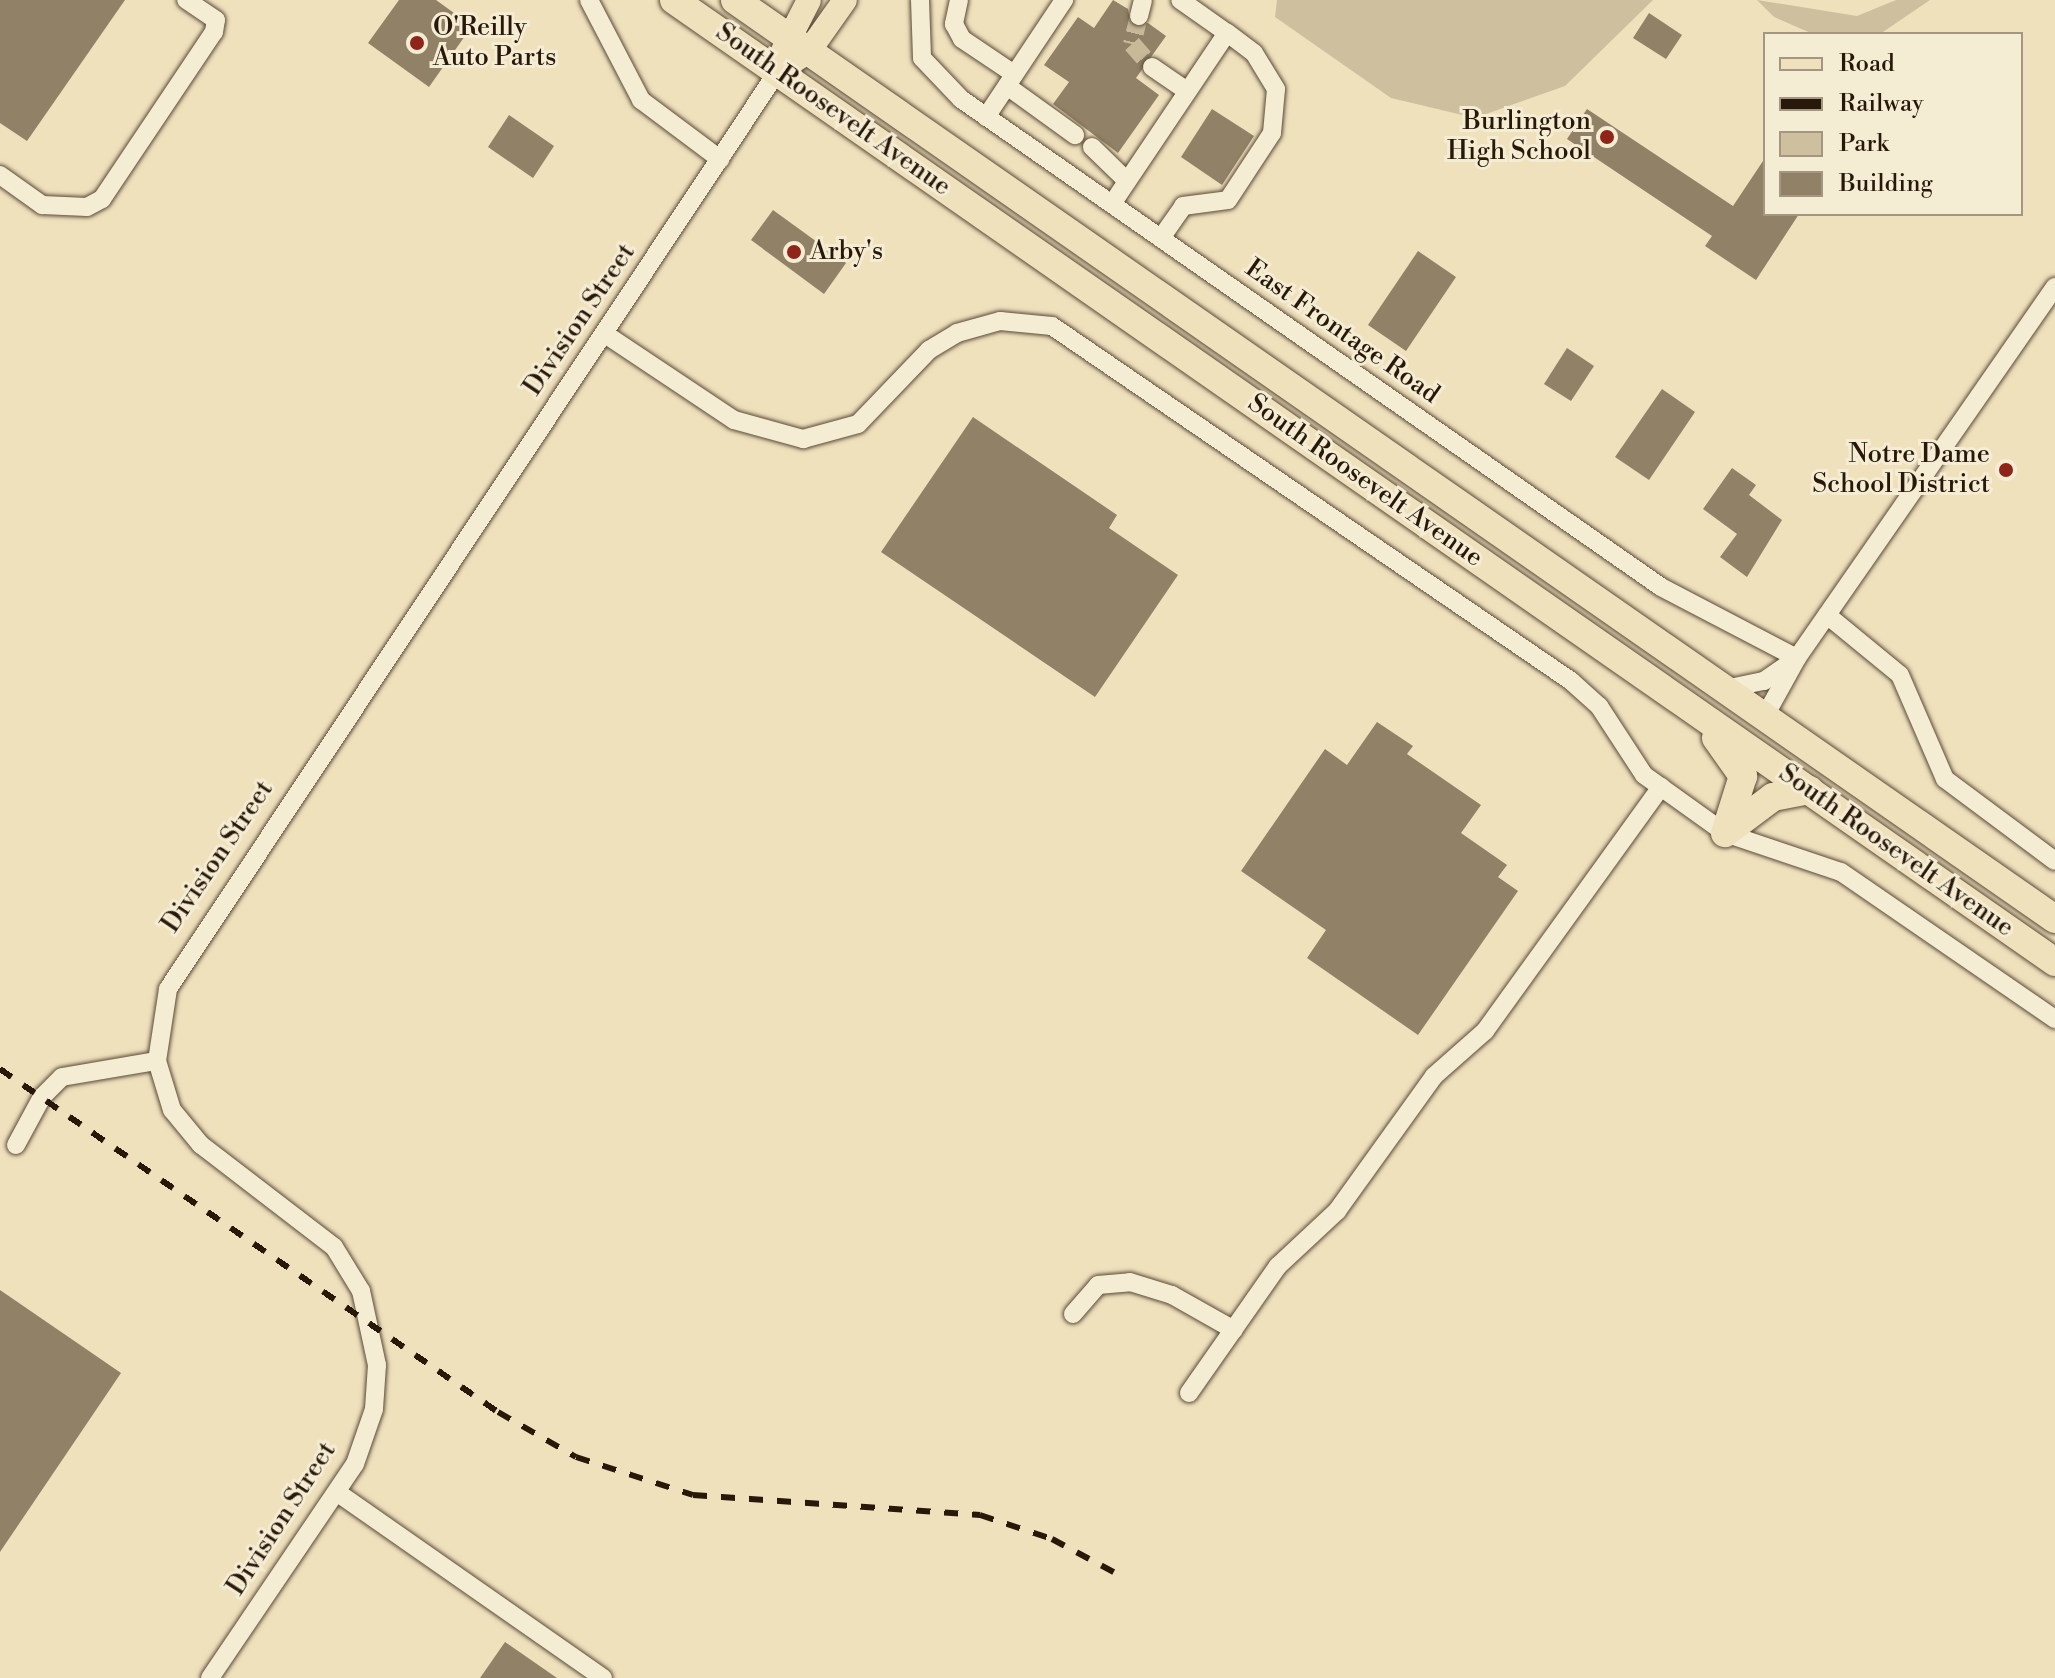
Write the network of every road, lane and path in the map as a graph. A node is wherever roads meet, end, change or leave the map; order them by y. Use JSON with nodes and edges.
{"nodes":[{"id":1,"x":186,"y":0,"type":"edge"},
{"id":2,"x":589,"y":0,"type":"edge"},
{"id":3,"x":674,"y":0,"type":"edge"},
{"id":4,"x":735,"y":0,"type":"edge"},
{"id":5,"x":809,"y":0,"type":"edge"},
{"id":6,"x":845,"y":0,"type":"edge"},
{"id":7,"x":920,"y":0,"type":"edge"},
{"id":8,"x":959,"y":0,"type":"edge"},
{"id":9,"x":1064,"y":0,"type":"edge"},
{"id":10,"x":1180,"y":0,"type":"edge"},
{"id":11,"x":1227,"y":33,"type":"junction"},
{"id":12,"x":798,"y":43,"type":"junction"},
{"id":13,"x":1152,"y":67,"type":"tunnel mouth"},
{"id":14,"x":778,"y":71,"type":"junction"},
{"id":15,"x":1010,"y":80,"type":"junction"},
{"id":16,"x":1187,"y":91,"type":"junction"},
{"id":17,"x":986,"y":117,"type":"junction"},
{"id":18,"x":1075,"y":135,"type":"dead end"},
{"id":19,"x":1092,"y":147,"type":"dead end"},
{"id":20,"x":720,"y":159,"type":"junction"},
{"id":21,"x":0,"y":175,"type":"edge"},
{"id":22,"x":1127,"y":181,"type":"junction"},
{"id":23,"x":1112,"y":204,"type":"junction"},
{"id":24,"x":1161,"y":238,"type":"junction"},
{"id":25,"x":2055,"y":287,"type":"edge"},
{"id":26,"x":605,"y":334,"type":"junction"},
{"id":27,"x":1827,"y":615,"type":"junction"},
{"id":28,"x":1594,"y":641,"type":"junction"},
{"id":29,"x":1797,"y":658,"type":"junction"},
{"id":30,"x":1725,"y":689,"type":"junction"},
{"id":31,"x":1679,"y":700,"type":"junction"},
{"id":32,"x":1765,"y":716,"type":"junction"},
{"id":33,"x":1773,"y":765,"type":"junction"},
{"id":34,"x":1661,"y":787,"type":"junction"},
{"id":35,"x":1869,"y":789,"type":"junction"},
{"id":36,"x":1809,"y":790,"type":"junction"},
{"id":37,"x":1740,"y":803,"type":"junction"},
{"id":38,"x":1725,"y":833,"type":"junction"},
{"id":39,"x":2055,"y":861,"type":"edge"},
{"id":40,"x":2055,"y":919,"type":"edge"},
{"id":41,"x":2055,"y":962,"type":"edge"},
{"id":42,"x":2055,"y":1019,"type":"edge"},
{"id":43,"x":157,"y":1061,"type":"junction"},
{"id":44,"x":16,"y":1145,"type":"dead end"},
{"id":45,"x":1073,"y":1314,"type":"dead end"},
{"id":46,"x":1234,"y":1330,"type":"junction"},
{"id":47,"x":1189,"y":1393,"type":"dead end"},
{"id":48,"x":338,"y":1493,"type":"junction"},
{"id":49,"x":210,"y":1678,"type":"edge"},
{"id":50,"x":603,"y":1678,"type":"edge"}],
"edges":[{"from":1,"to":21,"type":"street"},
{"from":2,"to":20,"type":"street"},
{"from":3,"to":14,"type":"highway","name":"South Roosevelt Avenue"},
{"from":4,"to":12,"type":"highway","name":"South Roosevelt Avenue"},
{"from":5,"to":12,"type":"main road","name":"Division Street"},
{"from":6,"to":12,"type":"main road","name":"Division Street"},
{"from":7,"to":17,"type":"street","name":"East Frontage Road"},
{"from":8,"to":15,"type":"street"},
{"from":9,"to":15,"type":"street"},
{"from":10,"to":11,"type":"street"},
{"from":11,"to":16,"type":"street"},
{"from":11,"to":24,"type":"street"},
{"from":12,"to":14,"type":"main road","name":"Division Street"},
{"from":12,"to":30,"type":"highway","name":"South Roosevelt Avenue"},
{"from":13,"to":16,"type":"street"},
{"from":14,"to":20,"type":"street","name":"Division Street"},
{"from":14,"to":28,"type":"highway","name":"South Roosevelt Avenue"},
{"from":15,"to":17,"type":"street"},
{"from":15,"to":18,"type":"street"},
{"from":16,"to":22,"type":"street"},
{"from":17,"to":23,"type":"street","name":"East Frontage Road"},
{"from":19,"to":22,"type":"street"},
{"from":20,"to":26,"type":"street","name":"Division Street"},
{"from":22,"to":23,"type":"street"},
{"from":23,"to":24,"type":"street","name":"East Frontage Road"},
{"from":24,"to":29,"type":"street","name":"East Frontage Road"},
{"from":25,"to":27,"type":"street"},
{"from":26,"to":34,"type":"street"},
{"from":26,"to":43,"type":"street","name":"Division Street"},
{"from":27,"to":29,"type":"street"},
{"from":27,"to":39,"type":"street"},
{"from":28,"to":31,"type":"highway","name":"South Roosevelt Avenue"},
{"from":28,"to":32,"type":"highway"},
{"from":29,"to":30,"type":"street"},
{"from":29,"to":32,"type":"street"},
{"from":30,"to":32,"type":"highway","name":"South Roosevelt Avenue"},
{"from":31,"to":33,"type":"highway","name":"South Roosevelt Avenue"},
{"from":31,"to":37,"type":"highway"},
{"from":32,"to":35,"type":"highway","name":"South Roosevelt Avenue"},
{"from":33,"to":35,"type":"highway"},
{"from":33,"to":36,"type":"highway","name":"South Roosevelt Avenue"},
{"from":33,"to":37,"type":"highway"},
{"from":34,"to":38,"type":"street"},
{"from":34,"to":46,"type":"street"},
{"from":35,"to":40,"type":"highway","name":"South Roosevelt Avenue"},
{"from":36,"to":38,"type":"highway"},
{"from":36,"to":41,"type":"highway","name":"South Roosevelt Avenue"},
{"from":37,"to":38,"type":"highway"},
{"from":38,"to":42,"type":"street"},
{"from":43,"to":44,"type":"street"},
{"from":43,"to":48,"type":"street","name":"Division Street"},
{"from":45,"to":46,"type":"street"},
{"from":46,"to":47,"type":"street"},
{"from":48,"to":49,"type":"street","name":"Division Street"},
{"from":48,"to":50,"type":"street"}]}
